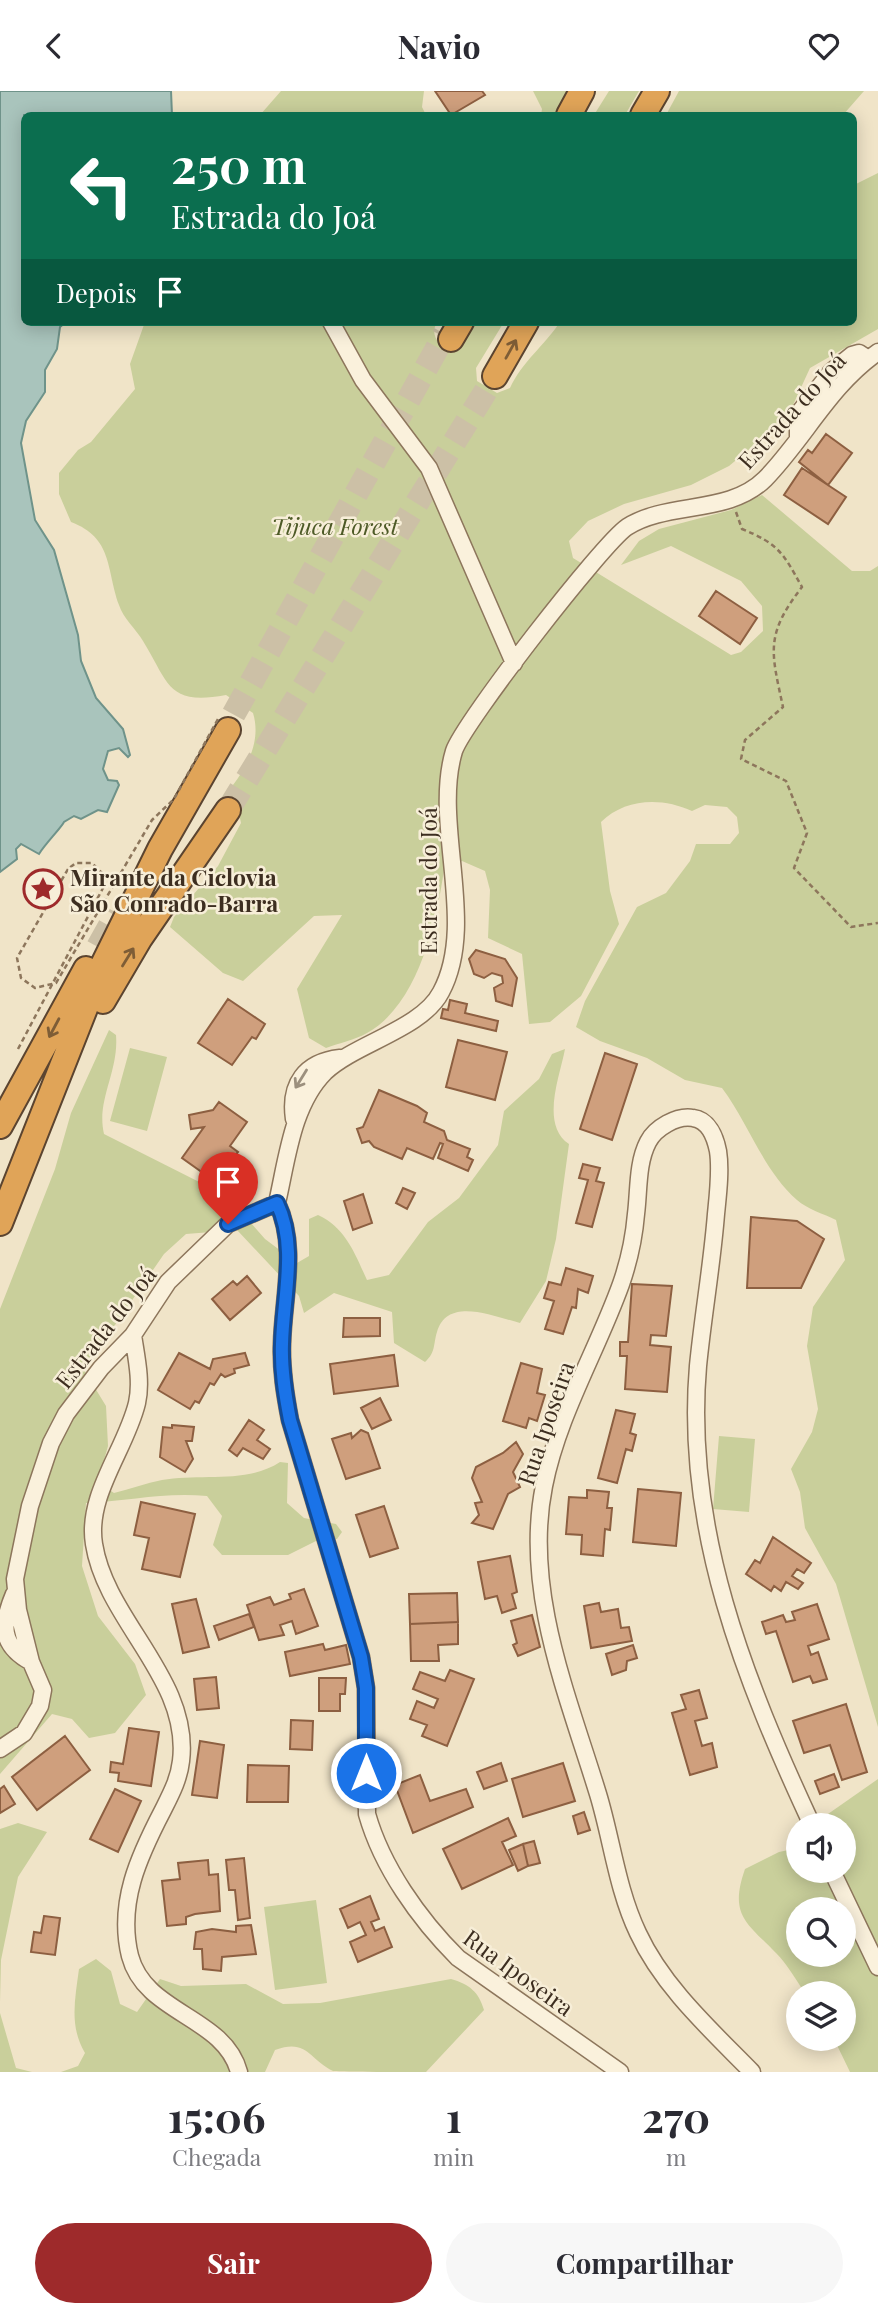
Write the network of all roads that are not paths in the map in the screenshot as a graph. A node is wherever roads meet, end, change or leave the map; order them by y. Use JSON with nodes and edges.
{"nodes":[{"id":1,"x":582,"y":91,"type":"edge"},
{"id":2,"x":592,"y":91,"type":"edge"},
{"id":3,"x":657,"y":91,"type":"edge"},
{"id":4,"x":571,"y":112,"type":"edge"},
{"id":5,"x":580,"y":112,"type":"edge"},
{"id":6,"x":645,"y":112,"type":"edge"},
{"id":7,"x":333,"y":326,"type":"edge"},
{"id":8,"x":524,"y":326,"type":"edge"},
{"id":9,"x":873,"y":355,"type":"edge"},
{"id":10,"x":495,"y":376,"type":"tunnel mouth"},
{"id":11,"x":514,"y":663,"type":"junction"},
{"id":12,"x":223,"y":725,"type":"tunnel mouth"},
{"id":13,"x":228,"y":810,"type":"tunnel mouth"},
{"id":14,"x":98,"y":947,"type":"tunnel mouth"},
{"id":15,"x":0,"y":1126,"type":"edge"},
{"id":16,"x":39,"y":1126,"type":"junction"},
{"id":17,"x":277,"y":1203,"type":"junction"},
{"id":18,"x":0,"y":1223,"type":"edge"},
{"id":19,"x":133,"y":1335,"type":"junction"},
{"id":20,"x":0,"y":1749,"type":"edge"},
{"id":21,"x":807,"y":1813,"type":"edge"},
{"id":22,"x":838,"y":1883,"type":"edge"},
{"id":23,"x":878,"y":1967,"type":"edge"},
{"id":24,"x":239,"y":2072,"type":"edge"},
{"id":25,"x":620,"y":2072,"type":"edge"},
{"id":26,"x":751,"y":2072,"type":"edge"}],
"edges":[{"from":1,"to":4,"type":"highway"},
{"from":2,"to":5,"type":"highway"},
{"from":3,"to":6,"type":"highway"},
{"from":7,"to":11,"type":"street"},
{"from":10,"to":8,"type":"highway","one_way":true},
{"from":9,"to":11,"type":"street","name":"Estrada do Joá"},
{"from":11,"to":17,"type":"street","name":"Estrada do Joá"},
{"from":12,"to":16,"type":"highway"},
{"from":16,"to":13,"type":"highway","one_way":true},
{"from":14,"to":15,"type":"highway","one_way":true},
{"from":16,"to":18,"type":"highway"},
{"from":17,"to":19,"type":"street","name":"Estrada do Joá"},
{"from":17,"to":25,"type":"street","name":"Rua Iposeira"},
{"from":19,"to":20,"type":"street","name":"Estrada do Joá"},
{"from":19,"to":24,"type":"street"},
{"from":21,"to":26,"type":"street","name":"Rua Iposeira"},
{"from":22,"to":23,"type":"street"}]}
